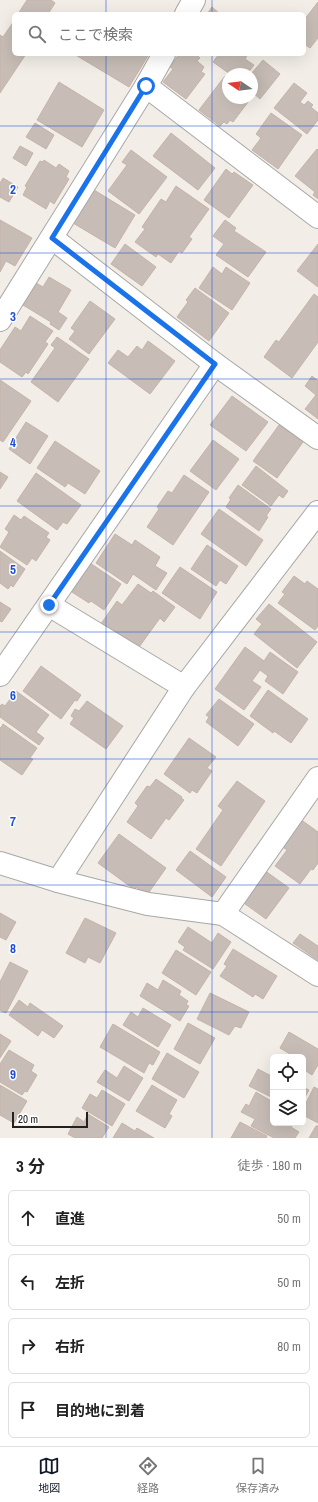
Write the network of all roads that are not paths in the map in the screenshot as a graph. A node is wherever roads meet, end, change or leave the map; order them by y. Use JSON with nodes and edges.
{"nodes":[{"id":1,"x":194,"y":0,"type":"edge"},
{"id":2,"x":187,"y":12,"type":"edge"},
{"id":3,"x":163,"y":56,"type":"edge"},
{"id":4,"x":146,"y":86,"type":"junction"},
{"id":5,"x":318,"y":217,"type":"edge"},
{"id":6,"x":52,"y":238,"type":"junction"},
{"id":7,"x":0,"y":320,"type":"edge"},
{"id":8,"x":215,"y":364,"type":"junction"},
{"id":9,"x":318,"y":438,"type":"edge"},
{"id":10,"x":318,"y":512,"type":"edge"},
{"id":11,"x":49,"y":605,"type":"junction"},
{"id":12,"x":0,"y":675,"type":"edge"},
{"id":13,"x":184,"y":687,"type":"junction"},
{"id":14,"x":318,"y":778,"type":"edge"},
{"id":15,"x":0,"y":863,"type":"edge"},
{"id":16,"x":58,"y":881,"type":"junction"},
{"id":17,"x":222,"y":914,"type":"junction"},
{"id":18,"x":318,"y":975,"type":"edge"}],
"edges":[{"from":1,"to":2,"type":"street"},
{"from":3,"to":4,"type":"street"},
{"from":4,"to":5,"type":"street"},
{"from":4,"to":6,"type":"street"},
{"from":6,"to":7,"type":"street"},
{"from":6,"to":8,"type":"street"},
{"from":8,"to":9,"type":"street"},
{"from":8,"to":11,"type":"street"},
{"from":10,"to":13,"type":"street"},
{"from":11,"to":12,"type":"street"},
{"from":11,"to":13,"type":"street"},
{"from":13,"to":16,"type":"street"},
{"from":14,"to":17,"type":"street"},
{"from":15,"to":16,"type":"street"},
{"from":16,"to":17,"type":"street"},
{"from":17,"to":18,"type":"street"}]}
